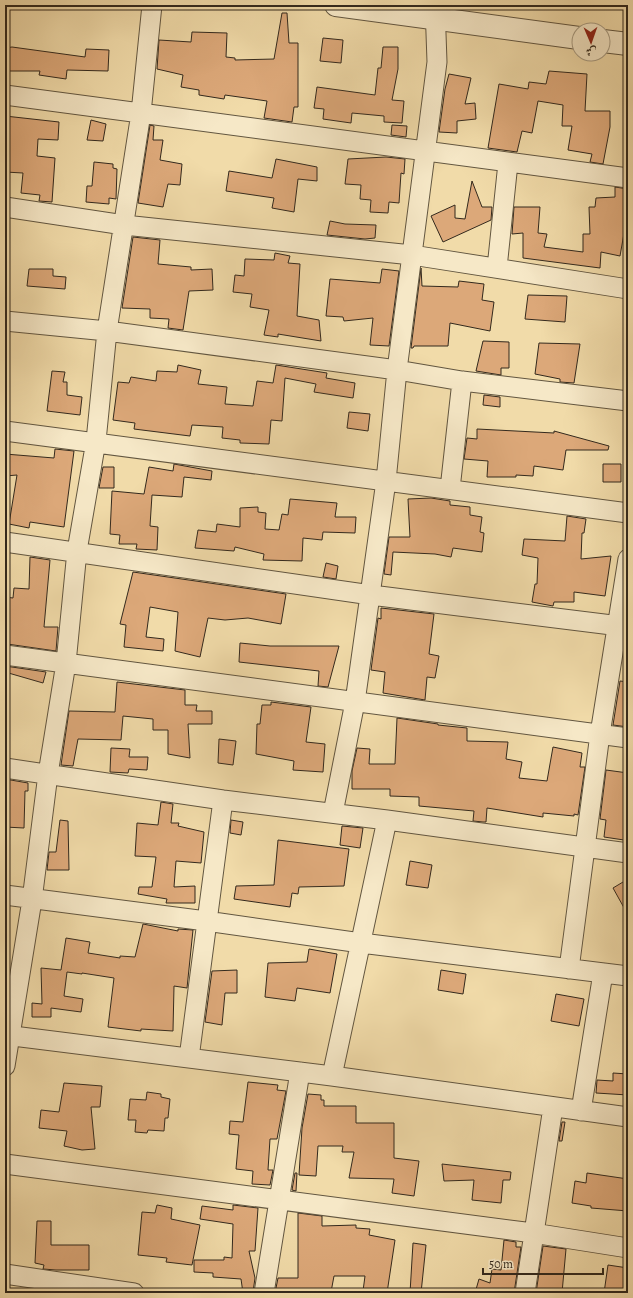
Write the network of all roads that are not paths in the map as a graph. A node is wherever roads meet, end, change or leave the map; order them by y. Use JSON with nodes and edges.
{"nodes":[{"id":1,"x":152,"y":5,"type":"edge"},
{"id":2,"x":336,"y":5,"type":"edge"},
{"id":3,"x":435,"y":12,"type":"edge"},
{"id":4,"x":571,"y":37,"type":"edge"},
{"id":5,"x":611,"y":42,"type":"edge"},
{"id":6,"x":628,"y":44,"type":"edge"},
{"id":7,"x":5,"y":95,"type":"edge"},
{"id":8,"x":141,"y":113,"type":"junction"},
{"id":9,"x":426,"y":152,"type":"junction"},
{"id":10,"x":508,"y":163,"type":"junction"},
{"id":11,"x":628,"y":178,"type":"edge"},
{"id":12,"x":5,"y":207,"type":"edge"},
{"id":13,"x":124,"y":225,"type":"junction"},
{"id":14,"x":412,"y":255,"type":"junction"},
{"id":15,"x":497,"y":268,"type":"junction"},
{"id":16,"x":628,"y":289,"type":"edge"},
{"id":17,"x":5,"y":321,"type":"edge"},
{"id":18,"x":107,"y":331,"type":"junction"},
{"id":19,"x":397,"y":370,"type":"junction"},
{"id":20,"x":462,"y":381,"type":"junction"},
{"id":21,"x":628,"y":401,"type":"edge"},
{"id":22,"x":5,"y":431,"type":"edge"},
{"id":23,"x":96,"y":441,"type":"junction"},
{"id":24,"x":386,"y":481,"type":"junction"},
{"id":25,"x":450,"y":489,"type":"junction"},
{"id":26,"x":628,"y":513,"type":"edge"},
{"id":27,"x":5,"y":542,"type":"edge"},
{"id":28,"x":77,"y":551,"type":"junction"},
{"id":29,"x":628,"y":559,"type":"edge"},
{"id":30,"x":371,"y":595,"type":"junction"},
{"id":31,"x":622,"y":626,"type":"edge"},
{"id":32,"x":5,"y":655,"type":"edge"},
{"id":33,"x":66,"y":663,"type":"junction"},
{"id":34,"x":355,"y":702,"type":"junction"},
{"id":35,"x":600,"y":734,"type":"junction"},
{"id":36,"x":628,"y":738,"type":"edge"},
{"id":37,"x":5,"y":768,"type":"edge"},
{"id":38,"x":48,"y":774,"type":"junction"},
{"id":39,"x":223,"y":800,"type":"junction"},
{"id":40,"x":333,"y":813,"type":"junction"},
{"id":41,"x":387,"y":820,"type":"junction"},
{"id":42,"x":584,"y":847,"type":"junction"},
{"id":43,"x":628,"y":853,"type":"edge"},
{"id":44,"x":5,"y":896,"type":"edge"},
{"id":45,"x":32,"y":900,"type":"junction"},
{"id":46,"x":206,"y":921,"type":"junction"},
{"id":47,"x":361,"y":943,"type":"junction"},
{"id":48,"x":569,"y":969,"type":"junction"},
{"id":49,"x":603,"y":973,"type":"junction"},
{"id":50,"x":628,"y":976,"type":"edge"},
{"id":51,"x":7,"y":1035,"type":"edge"},
{"id":52,"x":189,"y":1058,"type":"junction"},
{"id":53,"x":5,"y":1066,"type":"edge"},
{"id":54,"x":300,"y":1072,"type":"junction"},
{"id":55,"x":332,"y":1076,"type":"junction"},
{"id":56,"x":553,"y":1107,"type":"junction"},
{"id":57,"x":581,"y":1111,"type":"junction"},
{"id":58,"x":628,"y":1117,"type":"edge"},
{"id":59,"x":5,"y":1164,"type":"edge"},
{"id":60,"x":278,"y":1201,"type":"junction"},
{"id":61,"x":533,"y":1233,"type":"junction"},
{"id":62,"x":628,"y":1248,"type":"edge"},
{"id":63,"x":5,"y":1274,"type":"edge"},
{"id":64,"x":134,"y":1293,"type":"edge"},
{"id":65,"x":264,"y":1293,"type":"edge"},
{"id":66,"x":525,"y":1293,"type":"edge"}],
"edges":[{"from":1,"to":8,"type":"street"},
{"from":2,"to":3,"type":"street"},
{"from":3,"to":4,"type":"street"},
{"from":3,"to":9,"type":"street"},
{"from":5,"to":6,"type":"street"},
{"from":7,"to":8,"type":"street"},
{"from":8,"to":9,"type":"street"},
{"from":8,"to":13,"type":"street"},
{"from":9,"to":10,"type":"street"},
{"from":9,"to":14,"type":"street"},
{"from":10,"to":11,"type":"street"},
{"from":10,"to":15,"type":"street"},
{"from":12,"to":13,"type":"street"},
{"from":13,"to":14,"type":"street"},
{"from":13,"to":18,"type":"street"},
{"from":14,"to":15,"type":"street"},
{"from":14,"to":19,"type":"street"},
{"from":15,"to":16,"type":"street"},
{"from":17,"to":18,"type":"street"},
{"from":18,"to":19,"type":"street"},
{"from":18,"to":23,"type":"street"},
{"from":19,"to":20,"type":"street"},
{"from":19,"to":24,"type":"street"},
{"from":20,"to":21,"type":"street"},
{"from":20,"to":25,"type":"street"},
{"from":22,"to":23,"type":"street"},
{"from":23,"to":24,"type":"street"},
{"from":23,"to":28,"type":"street"},
{"from":24,"to":25,"type":"street"},
{"from":24,"to":30,"type":"street"},
{"from":25,"to":26,"type":"street"},
{"from":27,"to":28,"type":"street"},
{"from":28,"to":30,"type":"street"},
{"from":28,"to":33,"type":"street"},
{"from":29,"to":31,"type":"street"},
{"from":30,"to":31,"type":"street"},
{"from":30,"to":34,"type":"street"},
{"from":31,"to":35,"type":"street"},
{"from":32,"to":33,"type":"street"},
{"from":33,"to":34,"type":"street"},
{"from":33,"to":38,"type":"street"},
{"from":34,"to":35,"type":"street"},
{"from":34,"to":40,"type":"street"},
{"from":35,"to":36,"type":"street"},
{"from":35,"to":42,"type":"street"},
{"from":37,"to":38,"type":"street"},
{"from":38,"to":39,"type":"street"},
{"from":38,"to":45,"type":"street"},
{"from":39,"to":40,"type":"street"},
{"from":39,"to":46,"type":"street"},
{"from":40,"to":41,"type":"street"},
{"from":41,"to":42,"type":"street"},
{"from":41,"to":47,"type":"street"},
{"from":42,"to":43,"type":"street"},
{"from":42,"to":48,"type":"street"},
{"from":44,"to":45,"type":"street"},
{"from":45,"to":46,"type":"street"},
{"from":45,"to":51,"type":"street"},
{"from":46,"to":47,"type":"street"},
{"from":46,"to":52,"type":"street"},
{"from":47,"to":48,"type":"street"},
{"from":47,"to":55,"type":"street"},
{"from":48,"to":49,"type":"street"},
{"from":49,"to":50,"type":"street"},
{"from":49,"to":57,"type":"street"},
{"from":51,"to":52,"type":"street"},
{"from":51,"to":53,"type":"street"},
{"from":52,"to":54,"type":"street"},
{"from":54,"to":55,"type":"street"},
{"from":54,"to":60,"type":"street"},
{"from":55,"to":56,"type":"street"},
{"from":56,"to":57,"type":"street"},
{"from":56,"to":61,"type":"street"},
{"from":57,"to":58,"type":"street"},
{"from":59,"to":60,"type":"street"},
{"from":60,"to":61,"type":"street"},
{"from":60,"to":65,"type":"street"},
{"from":61,"to":62,"type":"street"},
{"from":61,"to":66,"type":"street"},
{"from":63,"to":64,"type":"street"}]}
